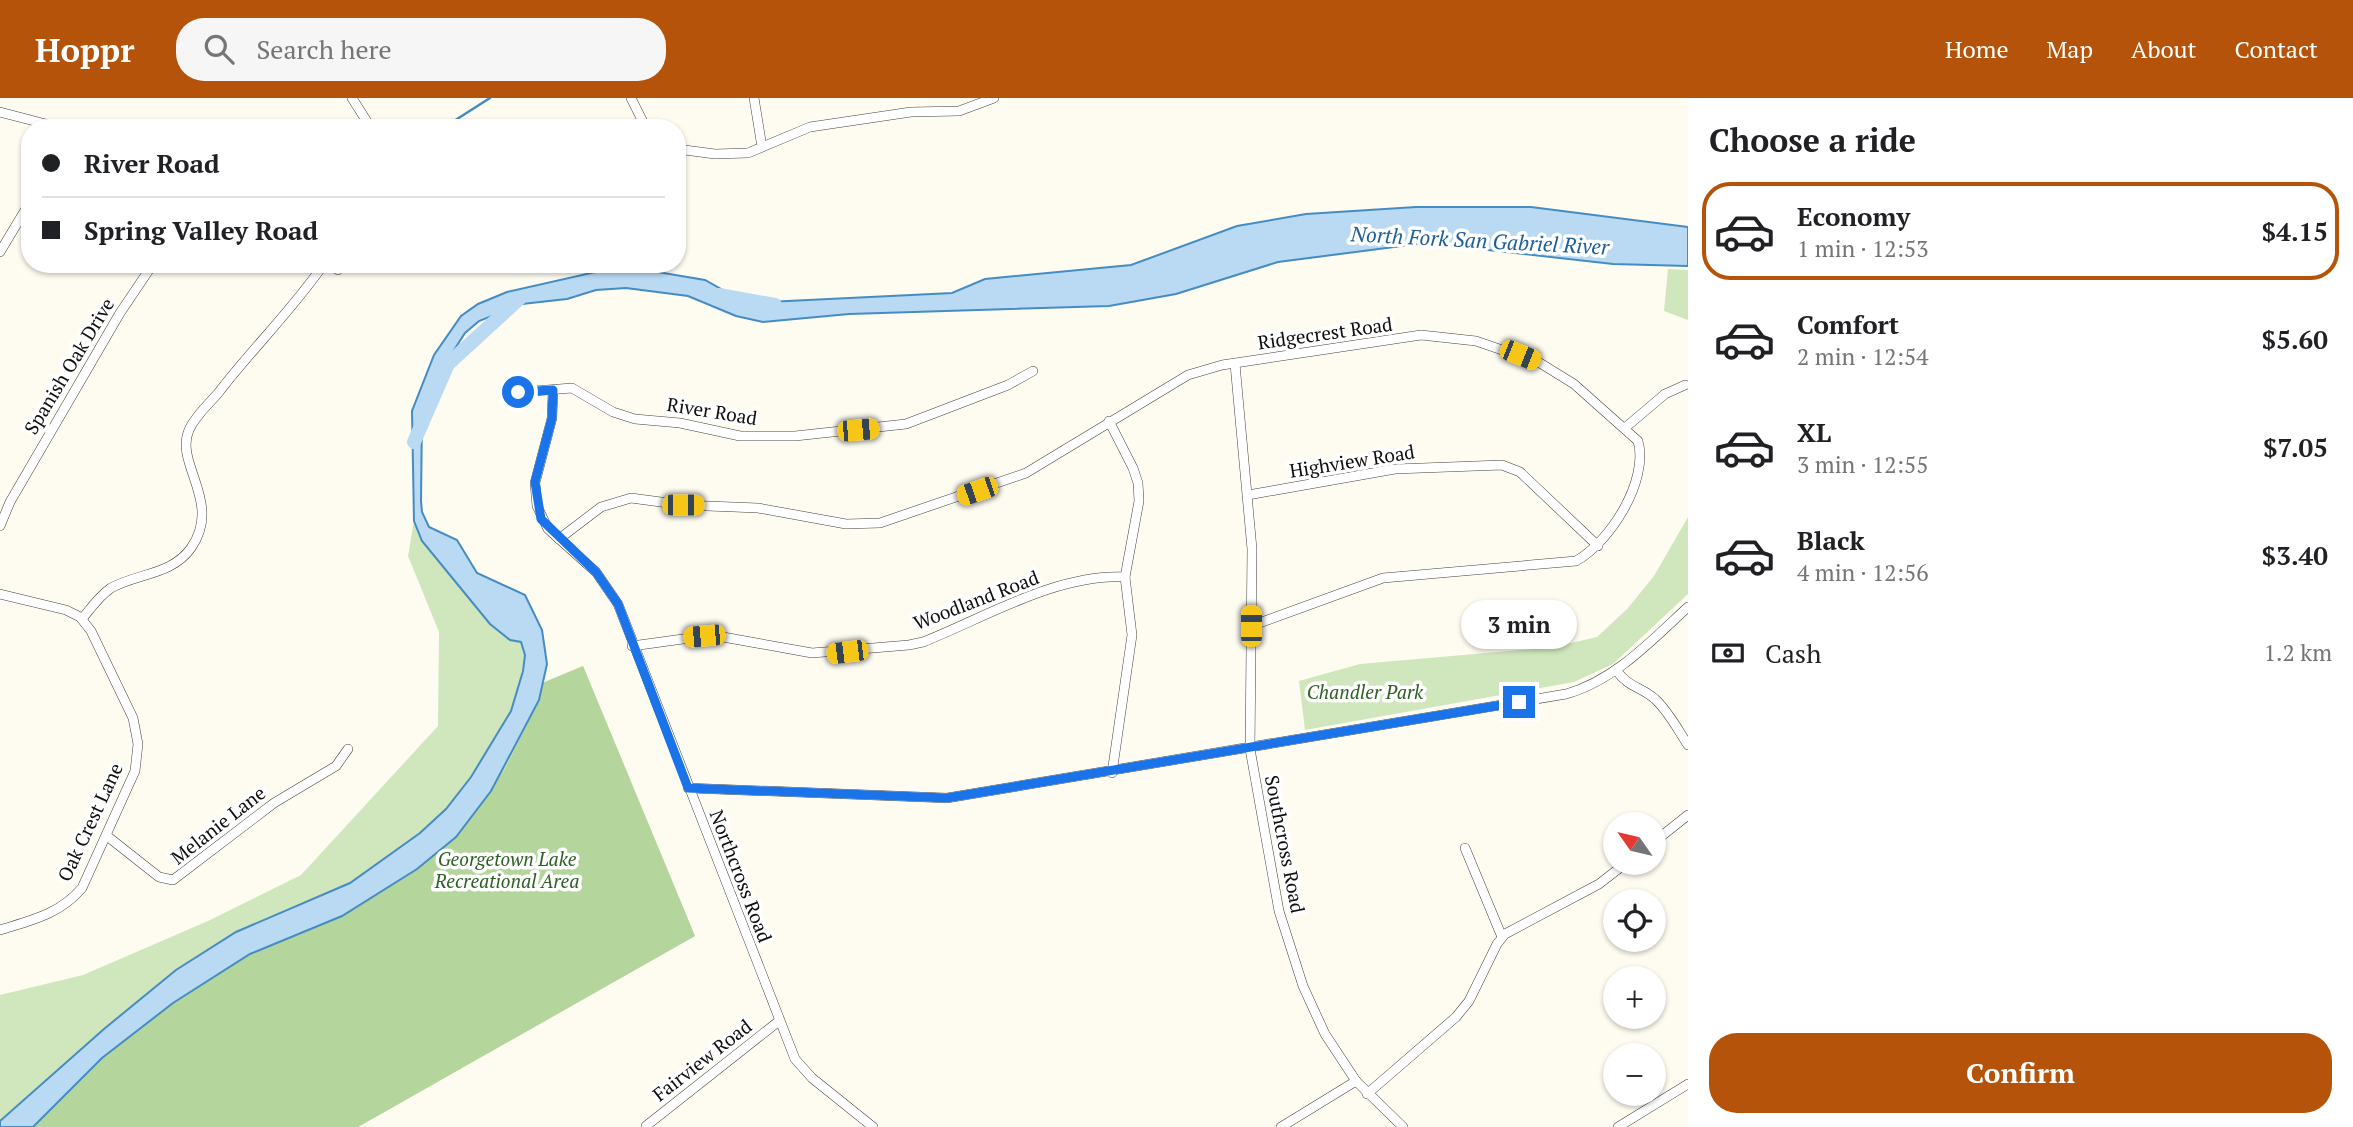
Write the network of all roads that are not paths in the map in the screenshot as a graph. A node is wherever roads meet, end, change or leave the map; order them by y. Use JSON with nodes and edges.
{"nodes":[{"id":1,"x":631,"y":98,"type":"edge"},
{"id":2,"x":754,"y":98,"type":"edge"},
{"id":3,"x":994,"y":98,"type":"edge"},
{"id":4,"x":358,"y":100,"type":"edge"},
{"id":5,"x":0,"y":112,"type":"edge"},
{"id":6,"x":27,"y":119,"type":"edge"},
{"id":7,"x":367,"y":119,"type":"edge"},
{"id":8,"x":642,"y":119,"type":"edge"},
{"id":9,"x":762,"y":148,"type":"junction"},
{"id":10,"x":686,"y":150,"type":"edge"},
{"id":11,"x":21,"y":217,"type":"edge"},
{"id":12,"x":0,"y":252,"type":"edge"},
{"id":13,"x":147,"y":273,"type":"edge"},
{"id":14,"x":319,"y":273,"type":"edge"},
{"id":15,"x":1235,"y":364,"type":"junction"},
{"id":16,"x":1034,"y":371,"type":"dead end"},
{"id":17,"x":1685,"y":385,"type":"dead end"},
{"id":18,"x":553,"y":390,"type":"junction"},
{"id":19,"x":509,"y":393,"type":"dead end"},
{"id":20,"x":1109,"y":421,"type":"junction"},
{"id":21,"x":1626,"y":427,"type":"junction"},
{"id":22,"x":1248,"y":495,"type":"junction"},
{"id":23,"x":0,"y":526,"type":"edge"},
{"id":24,"x":559,"y":539,"type":"junction"},
{"id":25,"x":1598,"y":547,"type":"junction"},
{"id":26,"x":1125,"y":577,"type":"junction"},
{"id":27,"x":0,"y":594,"type":"edge"},
{"id":28,"x":1688,"y":607,"type":"edge"},
{"id":29,"x":82,"y":619,"type":"junction"},
{"id":30,"x":1251,"y":626,"type":"junction"},
{"id":31,"x":632,"y":646,"type":"junction"},
{"id":32,"x":1616,"y":670,"type":"junction"},
{"id":33,"x":1688,"y":745,"type":"edge"},
{"id":34,"x":348,"y":749,"type":"dead end"},
{"id":35,"x":1250,"y":749,"type":"junction"},
{"id":36,"x":1112,"y":773,"type":"junction"},
{"id":37,"x":688,"y":788,"type":"junction"},
{"id":38,"x":1688,"y":815,"type":"edge"},
{"id":39,"x":1666,"y":832,"type":"edge"},
{"id":40,"x":107,"y":836,"type":"junction"},
{"id":41,"x":1465,"y":848,"type":"dead end"},
{"id":42,"x":1611,"y":875,"type":"edge"},
{"id":43,"x":0,"y":930,"type":"edge"},
{"id":44,"x":1502,"y":937,"type":"junction"},
{"id":45,"x":779,"y":1021,"type":"junction"},
{"id":46,"x":1356,"y":1081,"type":"junction"},
{"id":47,"x":1688,"y":1084,"type":"edge"},
{"id":48,"x":1367,"y":1094,"type":"junction"},
{"id":49,"x":646,"y":1126,"type":"edge"},
{"id":50,"x":873,"y":1127,"type":"edge"},
{"id":51,"x":1281,"y":1127,"type":"edge"},
{"id":52,"x":1403,"y":1127,"type":"edge"},
{"id":53,"x":1618,"y":1127,"type":"edge"}],
"edges":[{"from":1,"to":8,"type":"street"},
{"from":2,"to":9,"type":"street"},
{"from":3,"to":9,"type":"street"},
{"from":4,"to":7,"type":"street"},
{"from":5,"to":6,"type":"street"},
{"from":9,"to":10,"type":"street"},
{"from":11,"to":12,"type":"street"},
{"from":13,"to":23,"type":"street","name":"Spanish Oak Drive"},
{"from":14,"to":29,"type":"street"},
{"from":15,"to":20,"type":"street","name":"Ridgecrest Road"},
{"from":15,"to":21,"type":"street","name":"Ridgecrest Road"},
{"from":15,"to":22,"type":"street","name":"Southcross Road"},
{"from":16,"to":18,"type":"street","name":"River Road"},
{"from":17,"to":21,"type":"street"},
{"from":18,"to":19,"type":"street","name":"River Road"},
{"from":18,"to":24,"type":"street","name":"Northcross Road"},
{"from":20,"to":24,"type":"street","name":"Ridgecrest Road"},
{"from":20,"to":26,"type":"street"},
{"from":21,"to":25,"type":"street","name":"Ridgecrest Road"},
{"from":22,"to":25,"type":"street","name":"Highview Road"},
{"from":22,"to":30,"type":"street","name":"Southcross Road"},
{"from":24,"to":31,"type":"street","name":"Northcross Road"},
{"from":25,"to":30,"type":"street","name":"Ridgecrest Road"},
{"from":26,"to":31,"type":"street","name":"Woodland Road"},
{"from":26,"to":36,"type":"street"},
{"from":27,"to":29,"type":"street"},
{"from":28,"to":32,"type":"street"},
{"from":29,"to":40,"type":"street","name":"Oak Crest Lane"},
{"from":30,"to":35,"type":"street","name":"Southcross Road"},
{"from":31,"to":37,"type":"street","name":"Northcross Road"},
{"from":32,"to":33,"type":"street"},
{"from":32,"to":35,"type":"street"},
{"from":34,"to":40,"type":"street","name":"Melanie Lane"},
{"from":35,"to":36,"type":"street"},
{"from":35,"to":46,"type":"street","name":"Southcross Road"},
{"from":36,"to":37,"type":"street"},
{"from":37,"to":45,"type":"street","name":"Northcross Road"},
{"from":38,"to":39,"type":"street"},
{"from":40,"to":43,"type":"street","name":"Oak Crest Lane"},
{"from":41,"to":44,"type":"street"},
{"from":42,"to":44,"type":"street"},
{"from":44,"to":48,"type":"street"},
{"from":45,"to":49,"type":"street","name":"Fairview Road"},
{"from":45,"to":50,"type":"street","name":"Northcross Road"},
{"from":46,"to":48,"type":"street","name":"Southcross Road"},
{"from":46,"to":51,"type":"street"},
{"from":47,"to":53,"type":"street"},
{"from":48,"to":52,"type":"street","name":"Southcross Road"}]}
